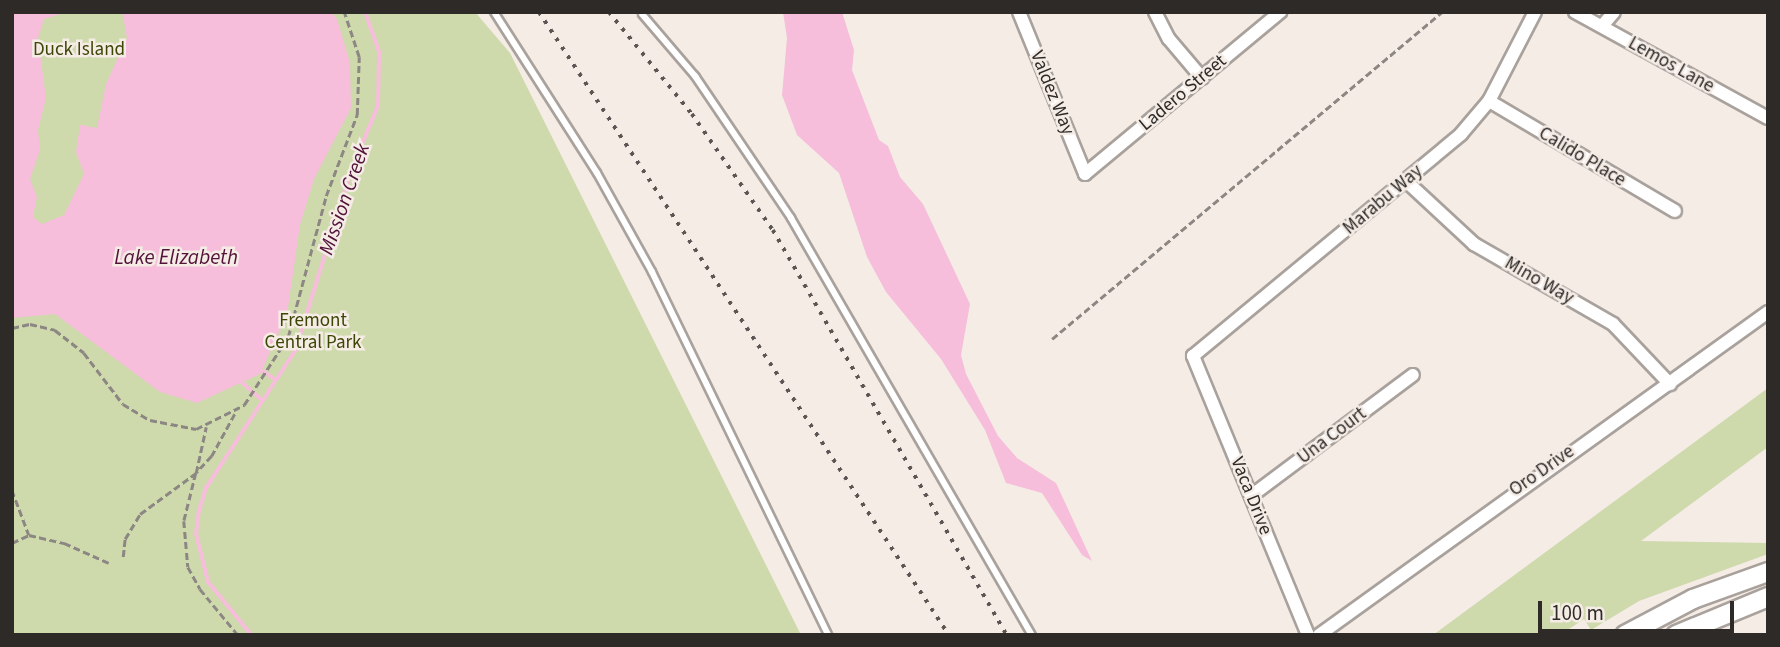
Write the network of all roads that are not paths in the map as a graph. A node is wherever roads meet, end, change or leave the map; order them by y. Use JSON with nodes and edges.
{"nodes":[{"id":1,"x":494,"y":12,"type":"edge"},
{"id":2,"x":1018,"y":12,"type":"edge"},
{"id":3,"x":1155,"y":12,"type":"edge"},
{"id":4,"x":1280,"y":12,"type":"edge"},
{"id":5,"x":1535,"y":12,"type":"edge"},
{"id":6,"x":1575,"y":12,"type":"edge"},
{"id":7,"x":1614,"y":12,"type":"edge"},
{"id":8,"x":642,"y":14,"type":"dead end"},
{"id":9,"x":1602,"y":26,"type":"junction"},
{"id":10,"x":1202,"y":78,"type":"junction"},
{"id":11,"x":1489,"y":101,"type":"junction"},
{"id":12,"x":1768,"y":118,"type":"edge"},
{"id":13,"x":1085,"y":174,"type":"joint"},
{"id":14,"x":1406,"y":181,"type":"junction"},
{"id":15,"x":1675,"y":211,"type":"dead end"},
{"id":16,"x":1768,"y":312,"type":"edge"},
{"id":17,"x":1194,"y":356,"type":"joint"},
{"id":18,"x":1413,"y":375,"type":"dead end"},
{"id":19,"x":1670,"y":384,"type":"junction"},
{"id":20,"x":1251,"y":496,"type":"junction"},
{"id":21,"x":1768,"y":572,"type":"edge"},
{"id":22,"x":1768,"y":597,"type":"edge"},
{"id":23,"x":1680,"y":606,"type":"junction"},
{"id":24,"x":828,"y":635,"type":"edge"},
{"id":25,"x":1032,"y":635,"type":"edge"},
{"id":26,"x":1308,"y":635,"type":"edge"},
{"id":27,"x":1319,"y":635,"type":"edge"},
{"id":28,"x":1625,"y":635,"type":"edge"},
{"id":29,"x":1644,"y":635,"type":"edge"},
{"id":30,"x":1676,"y":635,"type":"edge"}],
"edges":[{"from":1,"to":24,"type":"lane"},
{"from":2,"to":13,"type":"street","name":"Valdez Way"},
{"from":3,"to":10,"type":"street"},
{"from":4,"to":10,"type":"street","name":"Ladero Street"},
{"from":5,"to":11,"type":"street","name":"Marabu Way"},
{"from":6,"to":9,"type":"street","name":"Lemos Lane"},
{"from":7,"to":9,"type":"street"},
{"from":8,"to":25,"type":"lane"},
{"from":9,"to":12,"type":"street","name":"Lemos Lane"},
{"from":10,"to":13,"type":"street","name":"Ladero Street"},
{"from":11,"to":14,"type":"street","name":"Marabu Way"},
{"from":11,"to":15,"type":"street","name":"Calido Place"},
{"from":14,"to":17,"type":"street","name":"Marabu Way"},
{"from":14,"to":19,"type":"street","name":"Mino Way"},
{"from":16,"to":19,"type":"street","name":"Oro Drive"},
{"from":17,"to":20,"type":"street","name":"Vaca Drive"},
{"from":18,"to":20,"type":"street","name":"Una Court"},
{"from":19,"to":27,"type":"street","name":"Oro Drive"},
{"from":20,"to":26,"type":"street","name":"Vaca Drive"},
{"from":21,"to":23,"type":"main road"},
{"from":22,"to":30,"type":"main road"},
{"from":23,"to":28,"type":"main road"},
{"from":23,"to":29,"type":"main road"}]}
